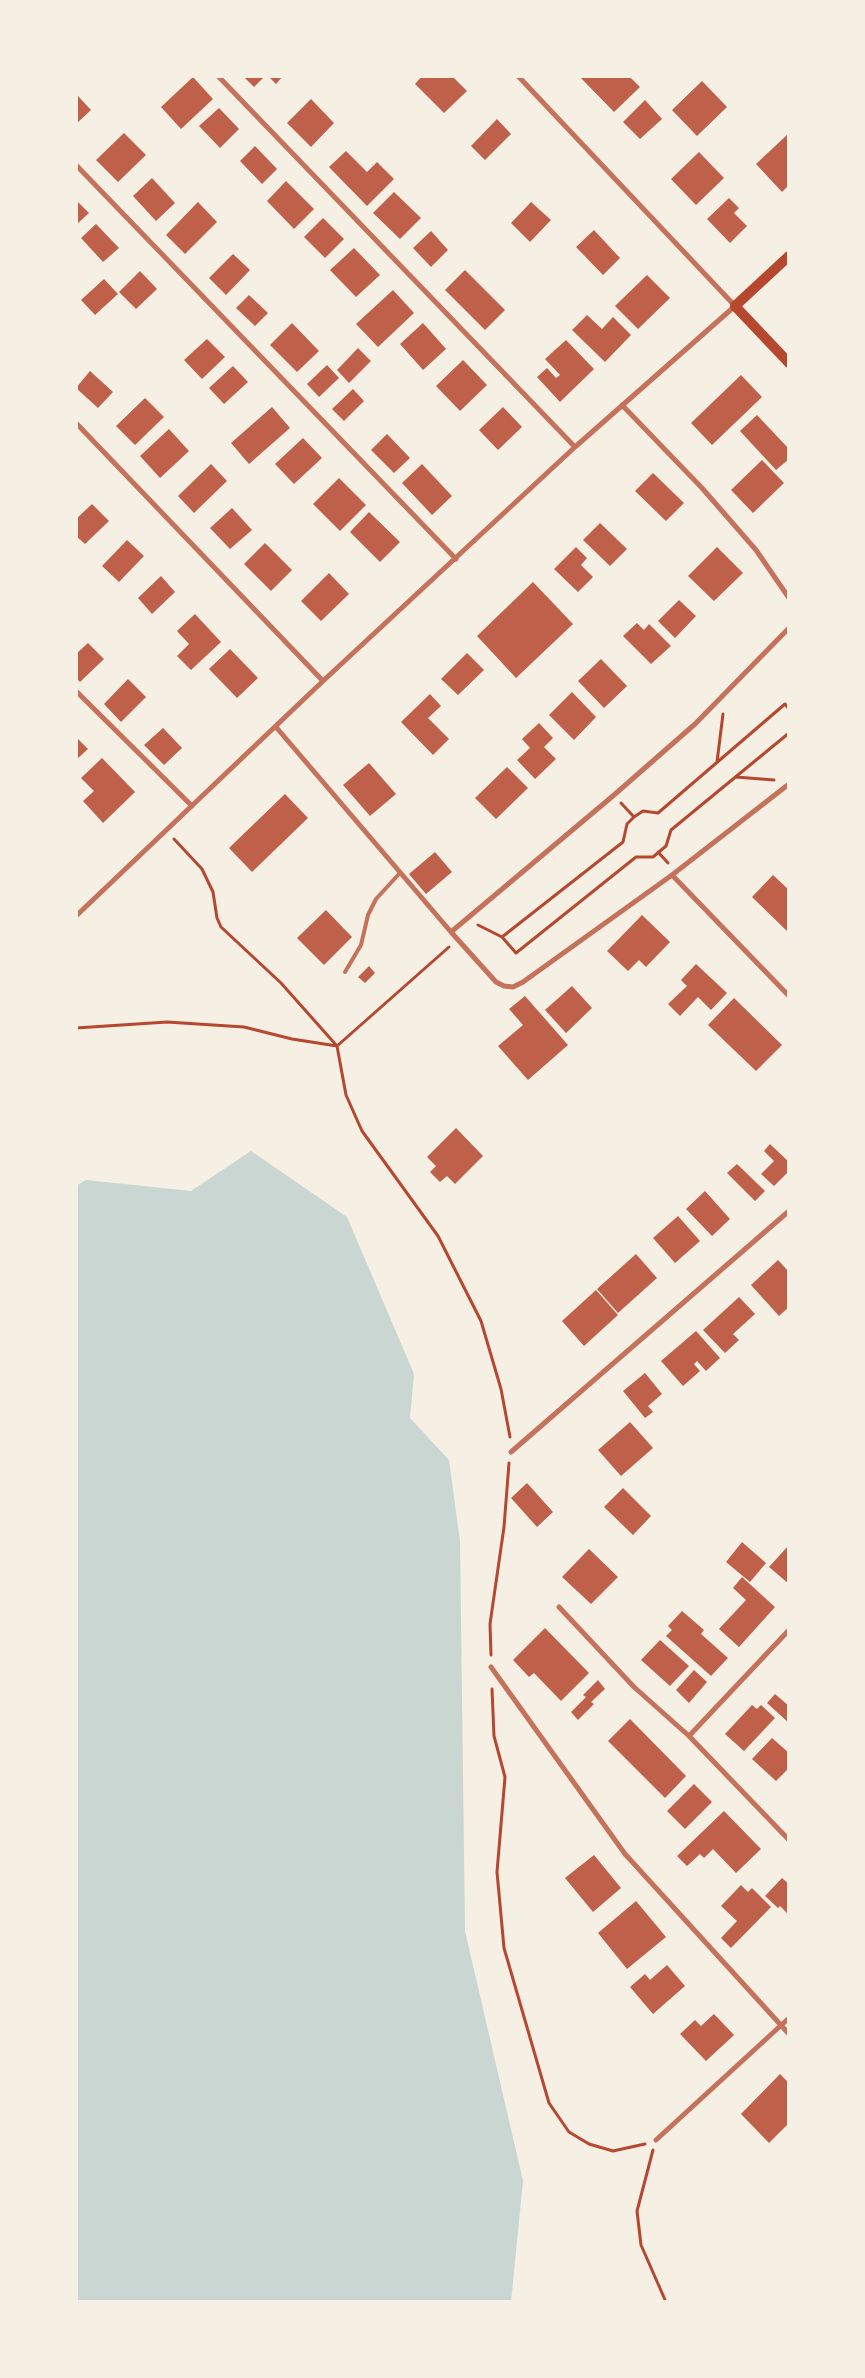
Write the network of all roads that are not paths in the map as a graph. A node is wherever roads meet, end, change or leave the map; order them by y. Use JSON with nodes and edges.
{"nodes":[{"id":1,"x":218,"y":76,"type":"edge"},
{"id":2,"x":518,"y":76,"type":"edge"},
{"id":3,"x":76,"y":165,"type":"edge"},
{"id":4,"x":789,"y":256,"type":"edge"},
{"id":5,"x":734,"y":306,"type":"junction"},
{"id":6,"x":789,"y":363,"type":"edge"},
{"id":7,"x":622,"y":405,"type":"junction"},
{"id":8,"x":76,"y":423,"type":"edge"},
{"id":9,"x":575,"y":447,"type":"junction"},
{"id":10,"x":456,"y":559,"type":"junction"},
{"id":11,"x":789,"y":598,"type":"edge"},
{"id":12,"x":789,"y":628,"type":"edge"},
{"id":13,"x":323,"y":681,"type":"junction"},
{"id":14,"x":76,"y":691,"type":"edge"},
{"id":15,"x":276,"y":726,"type":"junction"},
{"id":16,"x":789,"y":784,"type":"edge"},
{"id":17,"x":192,"y":806,"type":"junction"},
{"id":18,"x":399,"y":874,"type":"junction"},
{"id":19,"x":672,"y":875,"type":"junction"},
{"id":20,"x":76,"y":916,"type":"edge"},
{"id":21,"x":451,"y":932,"type":"junction"},
{"id":22,"x":345,"y":972,"type":"dead end"},
{"id":23,"x":789,"y":996,"type":"edge"},
{"id":24,"x":789,"y":1211,"type":"edge"},
{"id":25,"x":510,"y":1452,"type":"road end"},
{"id":26,"x":559,"y":1607,"type":"dead end"},
{"id":27,"x":789,"y":1630,"type":"edge"},
{"id":28,"x":492,"y":1667,"type":"road end"},
{"id":29,"x":689,"y":1736,"type":"junction"},
{"id":30,"x":789,"y":1840,"type":"edge"},
{"id":31,"x":789,"y":2018,"type":"edge"},
{"id":32,"x":781,"y":2026,"type":"junction"},
{"id":33,"x":789,"y":2034,"type":"edge"},
{"id":34,"x":656,"y":2140,"type":"road end"}],
"edges":[{"from":1,"to":9,"type":"street"},
{"from":2,"to":5,"type":"street"},
{"from":3,"to":10,"type":"street"},
{"from":4,"to":5,"type":"main road"},
{"from":5,"to":6,"type":"main road"},
{"from":5,"to":7,"type":"street"},
{"from":7,"to":9,"type":"street"},
{"from":7,"to":11,"type":"street"},
{"from":8,"to":13,"type":"street"},
{"from":9,"to":10,"type":"street"},
{"from":10,"to":13,"type":"street"},
{"from":12,"to":21,"type":"street"},
{"from":13,"to":15,"type":"street"},
{"from":14,"to":17,"type":"street"},
{"from":15,"to":17,"type":"street"},
{"from":15,"to":18,"type":"street"},
{"from":16,"to":19,"type":"street"},
{"from":17,"to":20,"type":"street"},
{"from":18,"to":21,"type":"street"},
{"from":18,"to":22,"type":"lane"},
{"from":19,"to":21,"type":"street"},
{"from":19,"to":23,"type":"street"},
{"from":24,"to":25,"type":"street"},
{"from":26,"to":29,"type":"street"},
{"from":27,"to":29,"type":"street"},
{"from":28,"to":32,"type":"street"},
{"from":29,"to":30,"type":"street"},
{"from":31,"to":32,"type":"street"},
{"from":32,"to":33,"type":"street"},
{"from":32,"to":34,"type":"street"}]}
